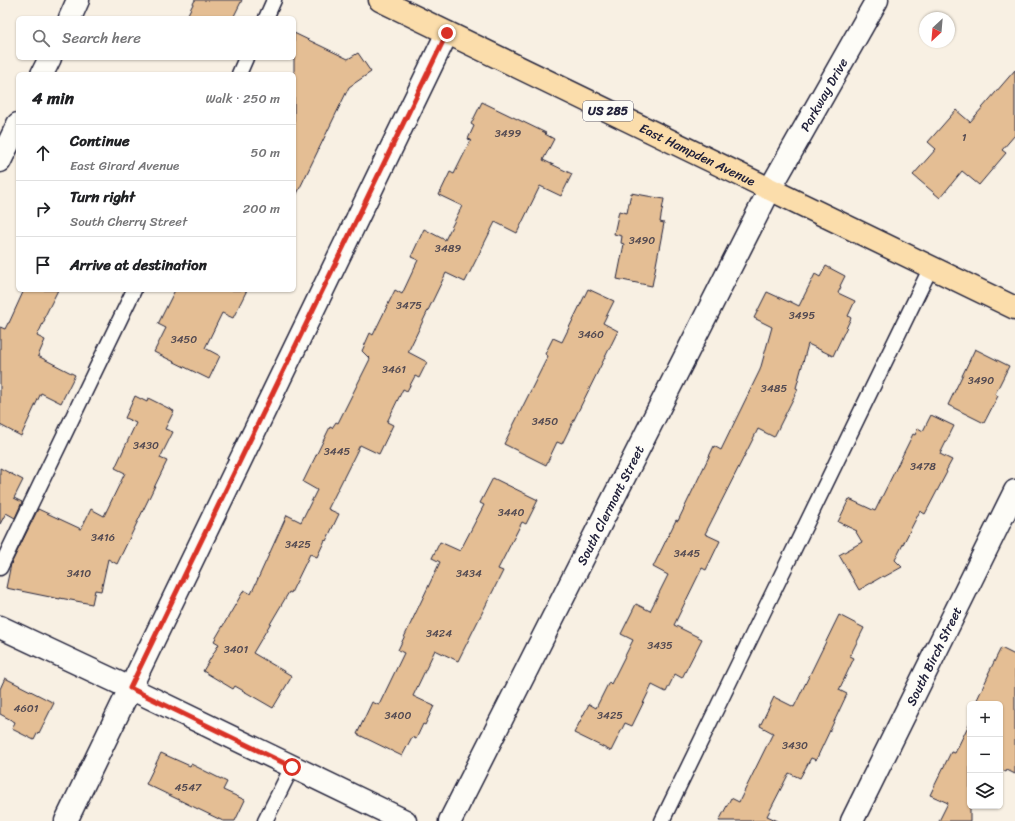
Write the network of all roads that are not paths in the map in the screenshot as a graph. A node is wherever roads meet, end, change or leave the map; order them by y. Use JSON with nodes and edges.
{"nodes":[{"id":1,"x":78,"y":0,"type":"edge"},
{"id":2,"x":274,"y":0,"type":"edge"},
{"id":3,"x":380,"y":0,"type":"edge"},
{"id":4,"x":877,"y":0,"type":"edge"},
{"id":5,"x":71,"y":16,"type":"edge"},
{"id":6,"x":267,"y":16,"type":"edge"},
{"id":7,"x":447,"y":33,"type":"junction"},
{"id":8,"x":49,"y":60,"type":"edge"},
{"id":9,"x":245,"y":60,"type":"edge"},
{"id":10,"x":43,"y":72,"type":"edge"},
{"id":11,"x":240,"y":72,"type":"edge"},
{"id":12,"x":16,"y":128,"type":"edge"},
{"id":13,"x":0,"y":161,"type":"edge"},
{"id":14,"x":770,"y":189,"type":"junction"},
{"id":15,"x":931,"y":267,"type":"junction"},
{"id":16,"x":133,"y":292,"type":"edge"},
{"id":17,"x":1015,"y":308,"type":"edge"},
{"id":18,"x":1015,"y":491,"type":"edge"},
{"id":19,"x":0,"y":568,"type":"edge"},
{"id":20,"x":0,"y":627,"type":"edge"},
{"id":21,"x":130,"y":688,"type":"junction"},
{"id":22,"x":292,"y":767,"type":"junction"},
{"id":23,"x":66,"y":821,"type":"edge"},
{"id":24,"x":265,"y":821,"type":"edge"},
{"id":25,"x":404,"y":821,"type":"edge"},
{"id":26,"x":450,"y":821,"type":"edge"},
{"id":27,"x":662,"y":821,"type":"edge"},
{"id":28,"x":852,"y":821,"type":"edge"}],
"edges":[{"from":1,"to":5,"type":"street"},
{"from":2,"to":6,"type":"lane"},
{"from":3,"to":7,"type":"highway","name":"East Hampden Avenue","number":"US 285"},
{"from":4,"to":14,"type":"street","name":"Parkway Drive"},
{"from":7,"to":14,"type":"highway","name":"East Hampden Avenue","number":"US 285"},
{"from":7,"to":21,"type":"street"},
{"from":8,"to":10,"type":"street"},
{"from":9,"to":11,"type":"lane"},
{"from":12,"to":13,"type":"street"},
{"from":14,"to":15,"type":"highway","name":"East Hampden Avenue","number":"US 285"},
{"from":14,"to":26,"type":"street","name":"South Clermont Street"},
{"from":15,"to":17,"type":"highway","name":"East Hampden Avenue","number":"US 285"},
{"from":15,"to":27,"type":"lane"},
{"from":16,"to":19,"type":"lane"},
{"from":18,"to":28,"type":"street","name":"South Birch Street"},
{"from":20,"to":21,"type":"street"},
{"from":21,"to":22,"type":"street"},
{"from":21,"to":23,"type":"street"},
{"from":22,"to":24,"type":"lane"},
{"from":22,"to":25,"type":"street"}]}
